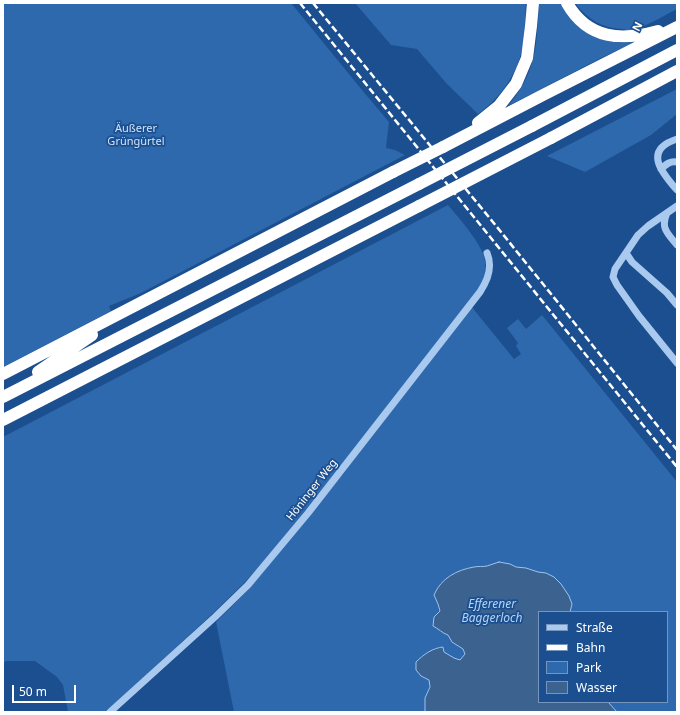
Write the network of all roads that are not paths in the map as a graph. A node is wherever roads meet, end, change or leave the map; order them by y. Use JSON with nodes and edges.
{"nodes":[{"id":1,"x":532,"y":3,"type":"edge"},
{"id":2,"x":567,"y":3,"type":"edge"},
{"id":3,"x":677,"y":27,"type":"edge"},
{"id":4,"x":677,"y":50,"type":"edge"},
{"id":5,"x":677,"y":71,"type":"edge"},
{"id":6,"x":677,"y":139,"type":"edge"},
{"id":7,"x":443,"y":147,"type":"junction"},
{"id":8,"x":677,"y":162,"type":"edge"},
{"id":9,"x":661,"y":169,"type":"junction"},
{"id":10,"x":677,"y":190,"type":"edge"},
{"id":11,"x":677,"y":206,"type":"edge"},
{"id":12,"x":667,"y":213,"type":"junction"},
{"id":13,"x":677,"y":245,"type":"edge"},
{"id":14,"x":487,"y":253,"type":"dead end"},
{"id":15,"x":626,"y":253,"type":"junction"},
{"id":16,"x":143,"y":301,"type":"junction"},
{"id":17,"x":677,"y":306,"type":"edge"},
{"id":18,"x":677,"y":363,"type":"edge"},
{"id":19,"x":3,"y":374,"type":"edge"},
{"id":20,"x":3,"y":396,"type":"edge"},
{"id":21,"x":3,"y":420,"type":"edge"},
{"id":22,"x":110,"y":712,"type":"edge"}],
"edges":[{"from":1,"to":7,"type":"highway"},
{"from":2,"to":3,"type":"highway"},
{"from":3,"to":7,"type":"highway"},
{"from":4,"to":20,"type":"highway","bridge":true},
{"from":5,"to":21,"type":"highway","bridge":true},
{"from":6,"to":9,"type":"street"},
{"from":7,"to":16,"type":"highway","bridge":true},
{"from":8,"to":9,"type":"street"},
{"from":9,"to":10,"type":"street"},
{"from":11,"to":12,"type":"street"},
{"from":12,"to":13,"type":"street"},
{"from":12,"to":15,"type":"street"},
{"from":14,"to":22,"type":"street","name":"Höninger Weg"},
{"from":15,"to":17,"type":"street"},
{"from":15,"to":18,"type":"street"},
{"from":16,"to":19,"type":"highway"},
{"from":16,"to":20,"type":"highway"}]}
